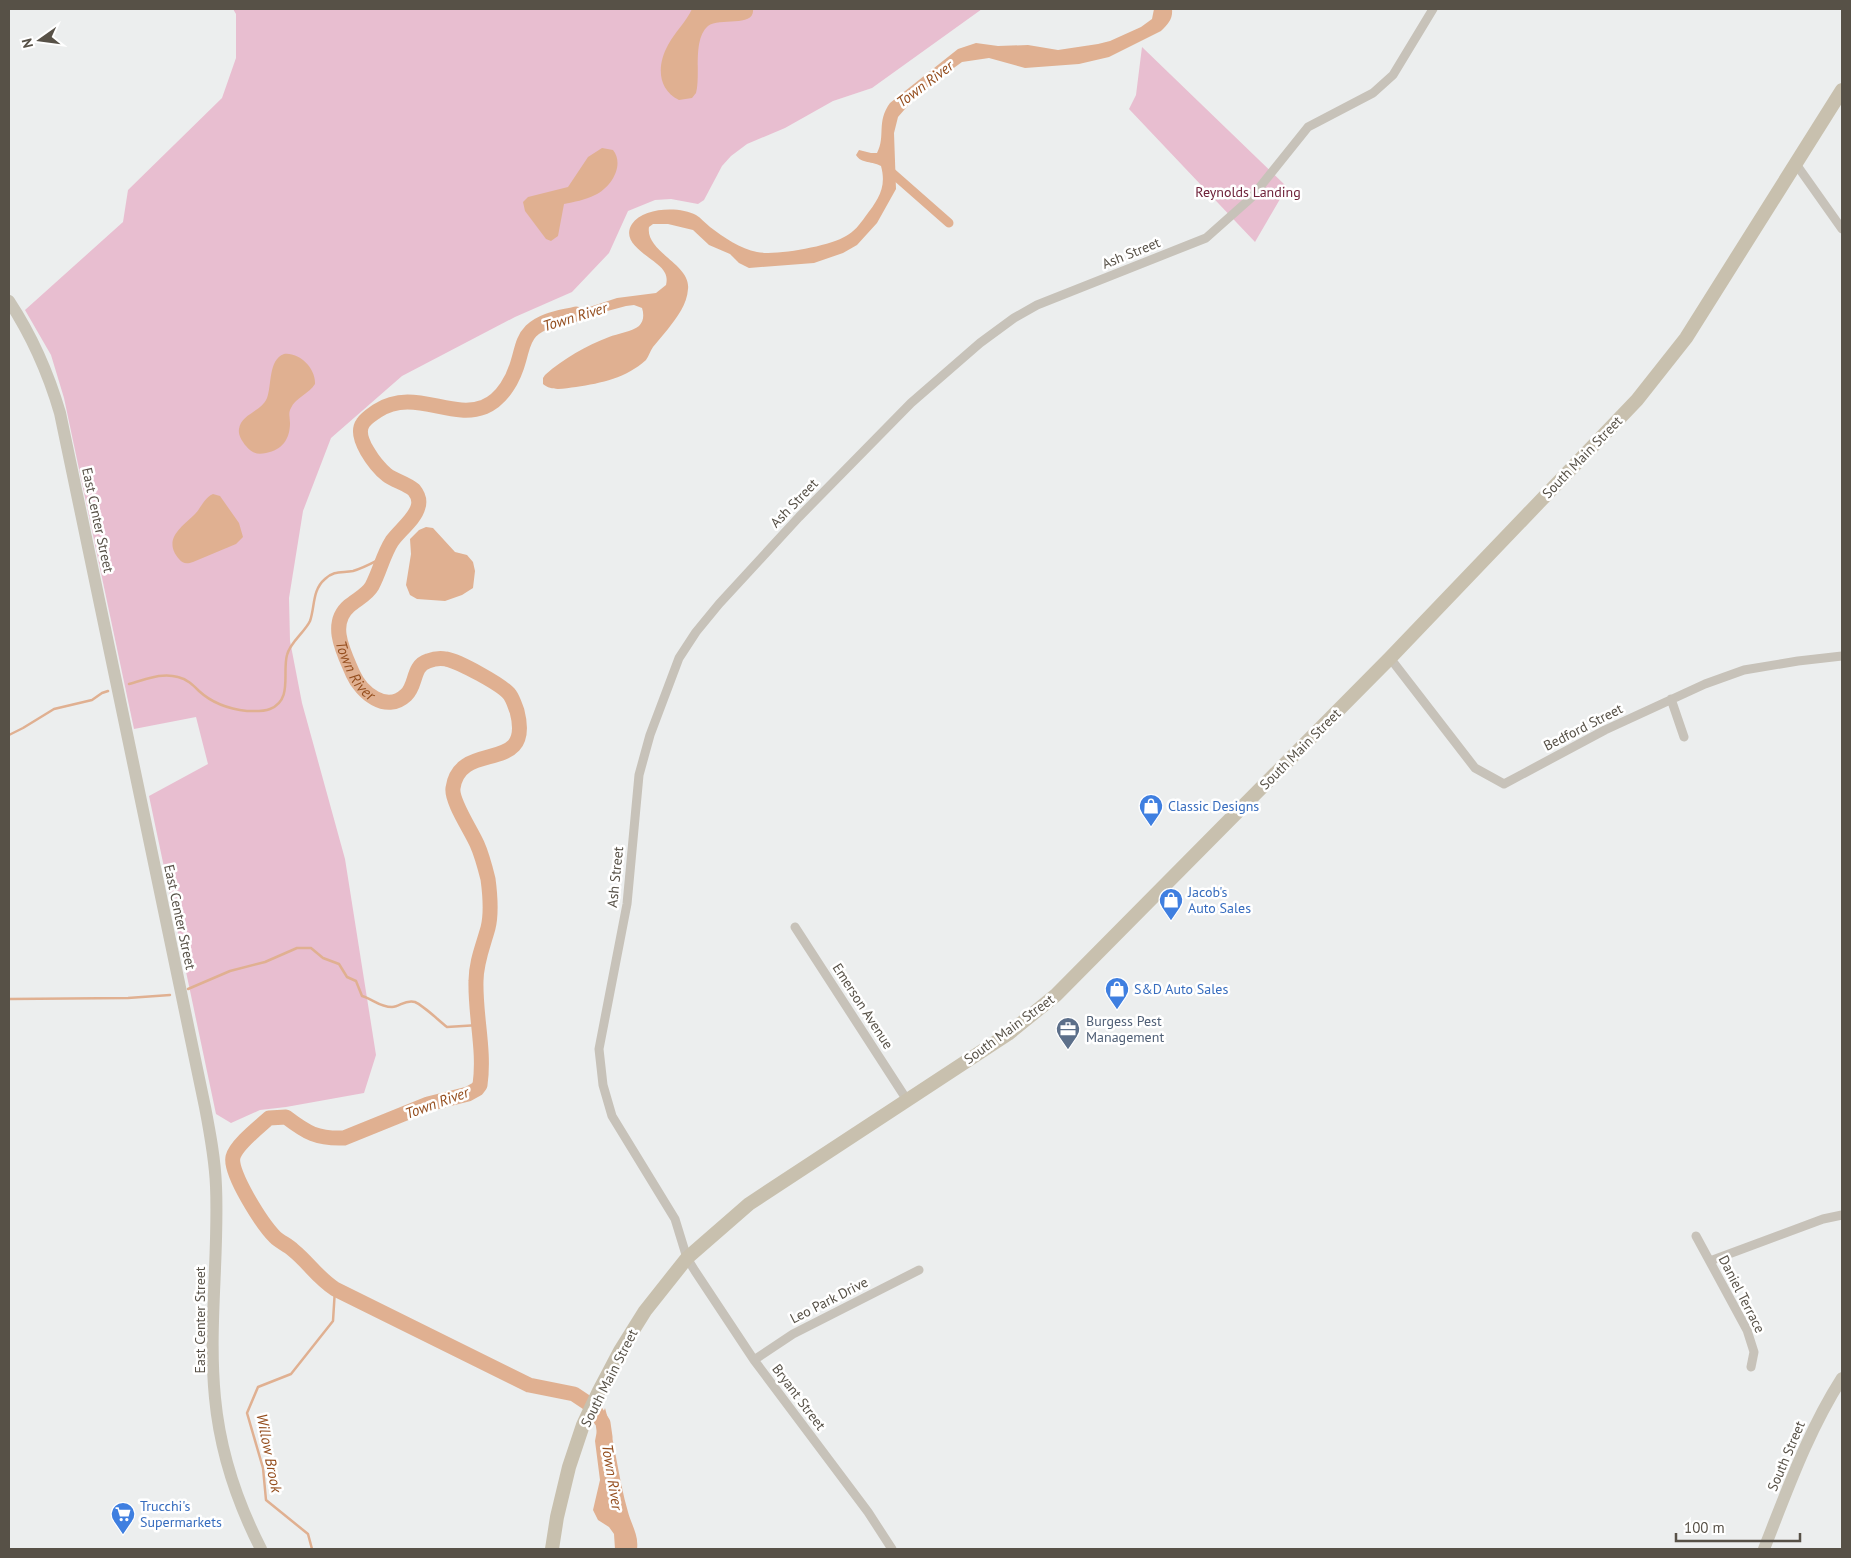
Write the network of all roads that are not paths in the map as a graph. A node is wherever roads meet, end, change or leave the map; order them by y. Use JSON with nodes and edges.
{"nodes":[{"id":1,"x":1433,"y":9,"type":"edge"},
{"id":2,"x":1842,"y":90,"type":"edge"},
{"id":3,"x":1796,"y":164,"type":"junction"},
{"id":4,"x":1842,"y":229,"type":"edge"},
{"id":5,"x":9,"y":300,"type":"edge"},
{"id":6,"x":1842,"y":656,"type":"edge"},
{"id":7,"x":1390,"y":658,"type":"junction"},
{"id":8,"x":1671,"y":700,"type":"junction"},
{"id":9,"x":1684,"y":737,"type":"dead end"},
{"id":10,"x":795,"y":926,"type":"dead end"},
{"id":11,"x":907,"y":1100,"type":"junction"},
{"id":12,"x":1842,"y":1215,"type":"edge"},
{"id":13,"x":1696,"y":1236,"type":"dead end"},
{"id":14,"x":687,"y":1258,"type":"junction"},
{"id":15,"x":1710,"y":1261,"type":"junction"},
{"id":16,"x":920,"y":1270,"type":"dead end"},
{"id":17,"x":754,"y":1360,"type":"junction"},
{"id":18,"x":1751,"y":1367,"type":"dead end"},
{"id":19,"x":1842,"y":1378,"type":"edge"},
{"id":20,"x":261,"y":1549,"type":"edge"},
{"id":21,"x":552,"y":1549,"type":"edge"},
{"id":22,"x":892,"y":1549,"type":"edge"},
{"id":23,"x":1764,"y":1549,"type":"edge"}],
"edges":[{"from":1,"to":14,"type":"street","name":"Ash Street"},
{"from":2,"to":3,"type":"main road","name":"South Main Street"},
{"from":3,"to":4,"type":"street"},
{"from":3,"to":7,"type":"main road","name":"South Main Street"},
{"from":5,"to":20,"type":"main road","name":"East Center Street"},
{"from":6,"to":8,"type":"street","name":"Bedford Street"},
{"from":7,"to":8,"type":"street","name":"Bedford Street"},
{"from":7,"to":11,"type":"main road","name":"South Main Street"},
{"from":8,"to":9,"type":"street"},
{"from":10,"to":11,"type":"street","name":"Emerson Avenue"},
{"from":11,"to":14,"type":"main road","name":"South Main Street"},
{"from":12,"to":15,"type":"street"},
{"from":13,"to":15,"type":"street","name":"Daniel Terrace"},
{"from":14,"to":17,"type":"street","name":"Bryant Street"},
{"from":14,"to":21,"type":"main road","name":"South Main Street"},
{"from":15,"to":18,"type":"street","name":"Daniel Terrace"},
{"from":16,"to":17,"type":"street","name":"Leo Park Drive"},
{"from":17,"to":22,"type":"street","name":"Bryant Street"},
{"from":19,"to":23,"type":"main road","name":"South Street"}]}
